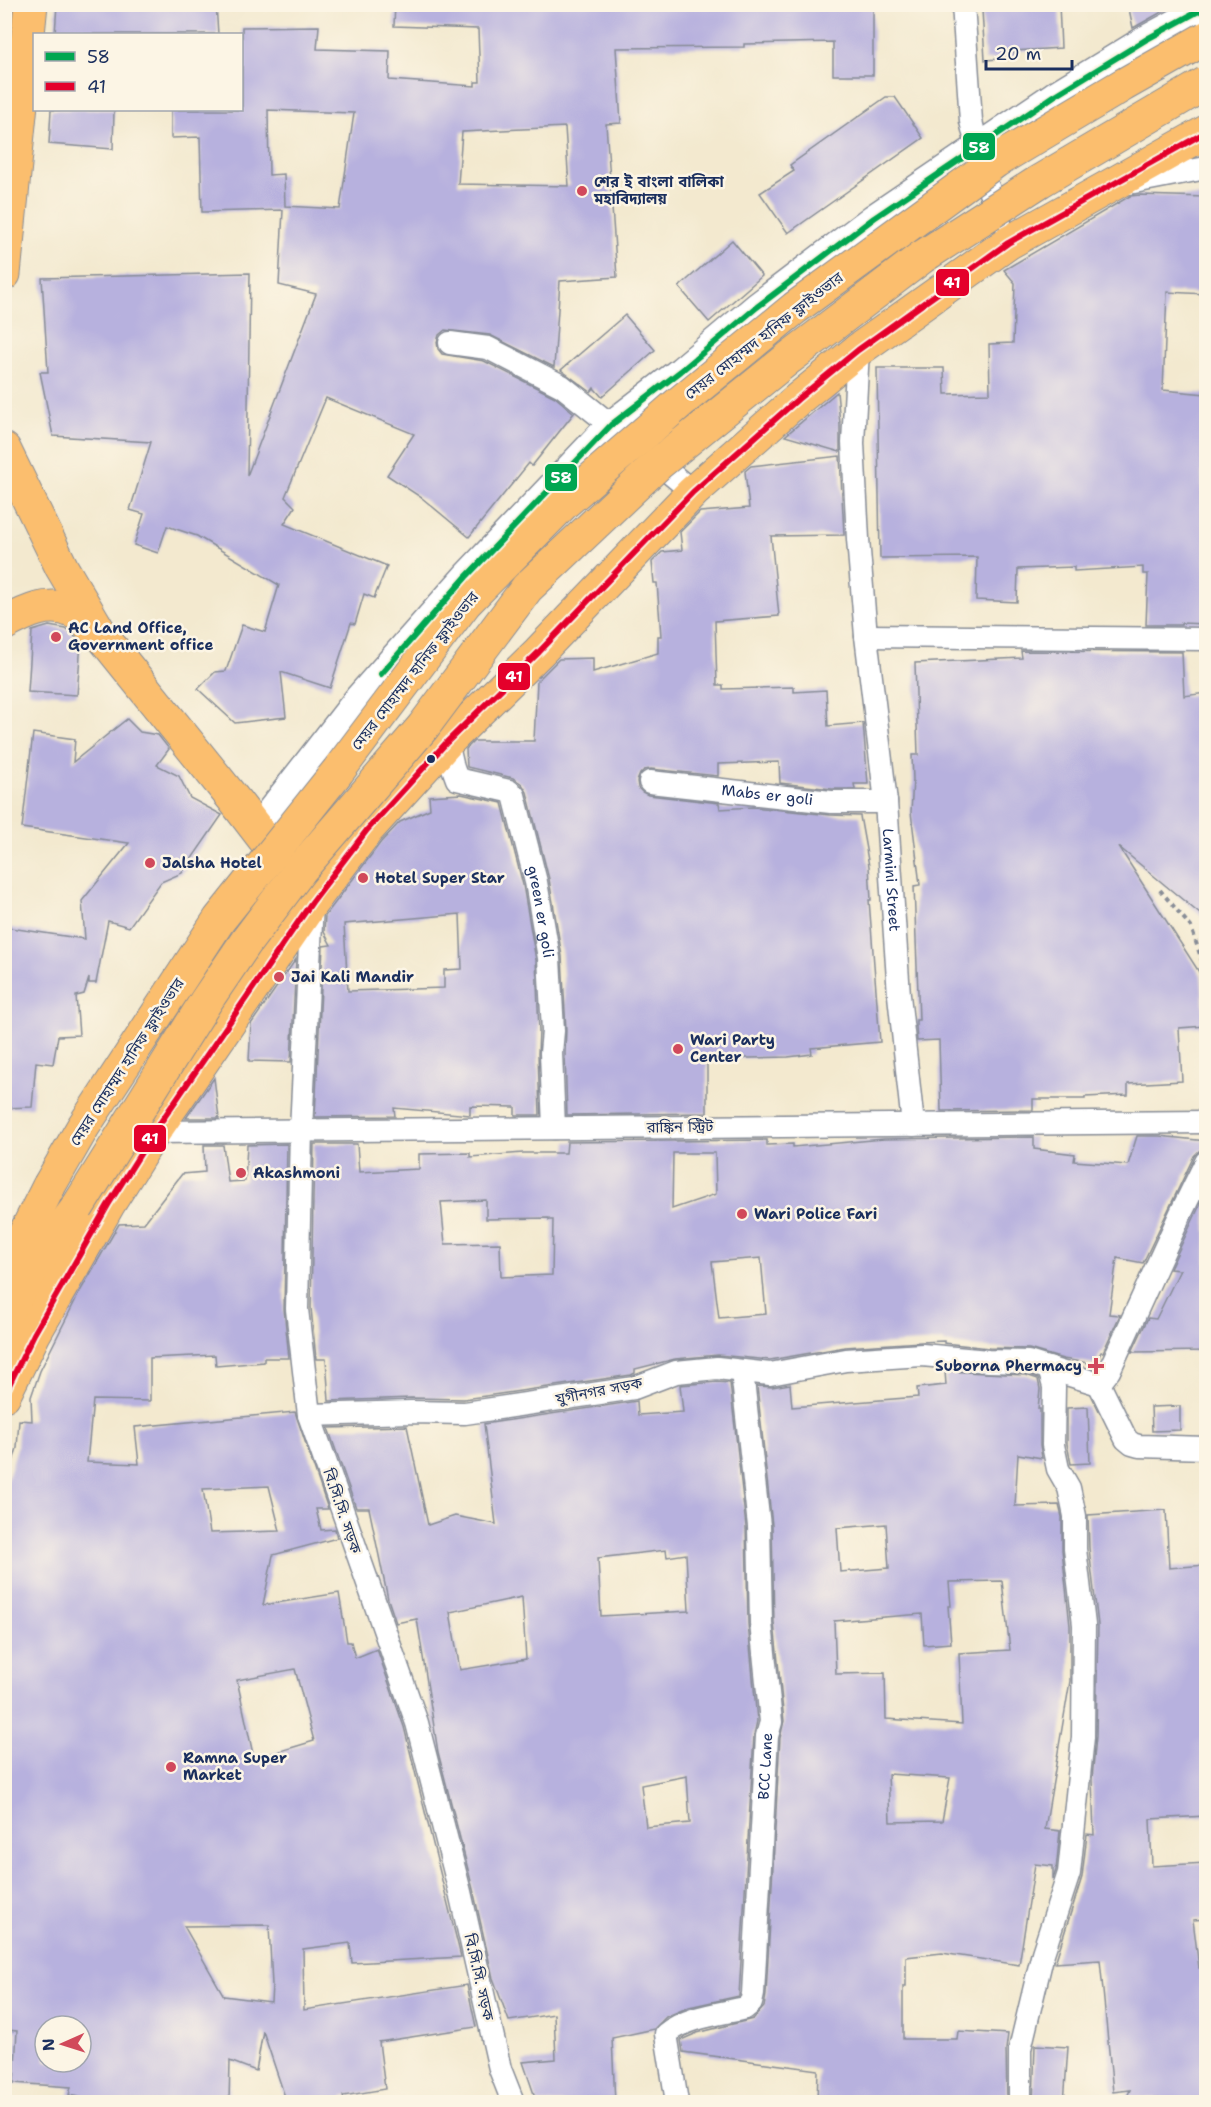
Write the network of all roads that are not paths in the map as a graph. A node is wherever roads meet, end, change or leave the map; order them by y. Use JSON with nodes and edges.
{"nodes":[{"id":1,"x":31,"y":4,"type":"edge"},
{"id":2,"x":963,"y":4,"type":"edge"},
{"id":3,"x":1206,"y":7,"type":"edge"},
{"id":4,"x":1206,"y":38,"type":"edge"},
{"id":5,"x":1206,"y":83,"type":"edge"},
{"id":6,"x":1206,"y":132,"type":"edge"},
{"id":7,"x":978,"y":148,"type":"junction"},
{"id":8,"x":1206,"y":168,"type":"edge"},
{"id":9,"x":1110,"y":186,"type":"junction"},
{"id":10,"x":1008,"y":243,"type":"junction"},
{"id":11,"x":4,"y":274,"type":"edge"},
{"id":12,"x":450,"y":343,"type":"dead end"},
{"id":13,"x":858,"y":350,"type":"junction"},
{"id":14,"x":611,"y":425,"type":"junction"},
{"id":15,"x":4,"y":448,"type":"edge"},
{"id":16,"x":693,"y":492,"type":"junction"},
{"id":17,"x":4,"y":624,"type":"edge"},
{"id":18,"x":102,"y":636,"type":"junction"},
{"id":19,"x":866,"y":636,"type":"junction"},
{"id":20,"x":1206,"y":639,"type":"edge"},
{"id":21,"x":447,"y":742,"type":"junction"},
{"id":22,"x":650,"y":782,"type":"dead end"},
{"id":23,"x":886,"y":802,"type":"junction"},
{"id":24,"x":257,"y":829,"type":"junction"},
{"id":25,"x":312,"y":902,"type":"junction"},
{"id":26,"x":1206,"y":1122,"type":"edge"},
{"id":27,"x":913,"y":1125,"type":"junction"},
{"id":28,"x":554,"y":1128,"type":"junction"},
{"id":29,"x":301,"y":1130,"type":"junction"},
{"id":30,"x":154,"y":1132,"type":"junction"},
{"id":31,"x":1206,"y":1162,"type":"edge"},
{"id":32,"x":50,"y":1186,"type":"junction"},
{"id":33,"x":76,"y":1208,"type":"junction"},
{"id":34,"x":4,"y":1250,"type":"edge"},
{"id":35,"x":4,"y":1275,"type":"edge"},
{"id":36,"x":4,"y":1317,"type":"edge"},
{"id":37,"x":4,"y":1358,"type":"edge"},
{"id":38,"x":1049,"y":1368,"type":"junction"},
{"id":39,"x":742,"y":1371,"type":"junction"},
{"id":40,"x":1099,"y":1384,"type":"junction"},
{"id":41,"x":4,"y":1395,"type":"edge"},
{"id":42,"x":309,"y":1415,"type":"junction"},
{"id":43,"x":1206,"y":1448,"type":"edge"},
{"id":44,"x":513,"y":2103,"type":"edge"},
{"id":45,"x":677,"y":2103,"type":"edge"},
{"id":46,"x":1020,"y":2103,"type":"edge"}],
"edges":[{"from":1,"to":11,"type":"main road"},
{"from":2,"to":7,"type":"street"},
{"from":3,"to":7,"type":"street"},
{"from":4,"to":32,"type":"main road","name":"মেয়র মোহাম্মদ হানিফ ফ্লাইওভার","bridge":true},
{"from":5,"to":33,"type":"main road","bridge":true},
{"from":6,"to":9,"type":"main road"},
{"from":7,"to":10,"type":"street"},
{"from":7,"to":14,"type":"street"},
{"from":8,"to":9,"type":"street"},
{"from":9,"to":10,"type":"main road"},
{"from":10,"to":13,"type":"main road"},
{"from":12,"to":14,"type":"street"},
{"from":13,"to":16,"type":"main road"},
{"from":13,"to":19,"type":"street","name":"Larmini Street"},
{"from":14,"to":16,"type":"street"},
{"from":14,"to":24,"type":"street"},
{"from":15,"to":18,"type":"main road"},
{"from":16,"to":21,"type":"main road"},
{"from":17,"to":18,"type":"main road"},
{"from":18,"to":24,"type":"main road"},
{"from":19,"to":20,"type":"street"},
{"from":19,"to":23,"type":"street","name":"Larmini Street"},
{"from":21,"to":25,"type":"main road"},
{"from":21,"to":28,"type":"street","name":"green er goli"},
{"from":22,"to":23,"type":"street","name":"Mabs er goli"},
{"from":23,"to":27,"type":"street","name":"Larmini Street"},
{"from":24,"to":25,"type":"main road"},
{"from":25,"to":29,"type":"street","name":"বি.সি.সি. সড়ক"},
{"from":25,"to":30,"type":"main road"},
{"from":26,"to":27,"type":"street","name":"রাঙ্কিন স্ট্রিট"},
{"from":27,"to":28,"type":"street","name":"রাঙ্কিন স্ট্রিট"},
{"from":28,"to":29,"type":"street","name":"রাঙ্কিন স্ট্রিট"},
{"from":29,"to":30,"type":"street","name":"রাঙ্কিন স্ট্রিট"},
{"from":29,"to":42,"type":"street","name":"বি.সি.সি. সড়ক"},
{"from":30,"to":41,"type":"main road"},
{"from":31,"to":40,"type":"street"},
{"from":32,"to":34,"type":"main road"},
{"from":32,"to":35,"type":"main road","name":"মেয়র মোহাম্মদ হানিফ ফ্লাইওভার"},
{"from":33,"to":36,"type":"main road"},
{"from":33,"to":37,"type":"main road"},
{"from":38,"to":39,"type":"street","name":"যুগীনগর সড়ক"},
{"from":38,"to":40,"type":"street","name":"যুগীনগর সড়ক"},
{"from":38,"to":46,"type":"street"},
{"from":39,"to":42,"type":"street","name":"যুগীনগর সড়ক"},
{"from":39,"to":45,"type":"street","name":"BCC Lane"},
{"from":40,"to":43,"type":"street"},
{"from":42,"to":44,"type":"street","name":"বি.সি.সি. সড়ক"}]}
